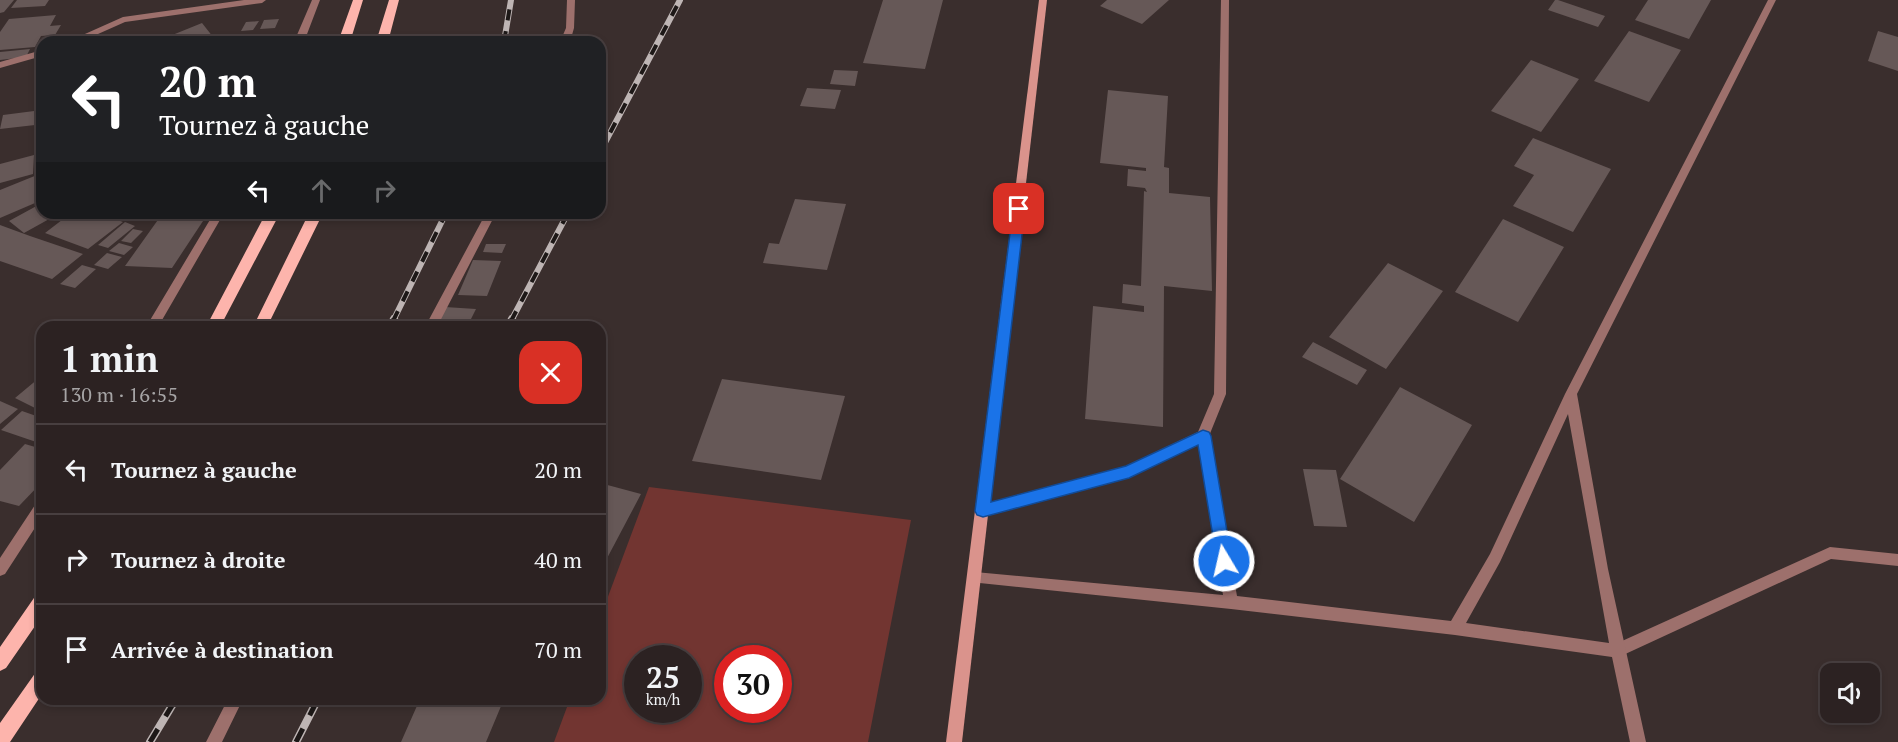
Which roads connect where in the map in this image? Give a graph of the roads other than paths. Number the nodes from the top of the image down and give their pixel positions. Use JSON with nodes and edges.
{"nodes":[{"id":1,"x":262,"y":0,"type":"edge"},
{"id":2,"x":316,"y":0,"type":"edge"},
{"id":3,"x":358,"y":0,"type":"edge"},
{"id":4,"x":394,"y":0,"type":"edge"},
{"id":5,"x":571,"y":0,"type":"edge"},
{"id":6,"x":1044,"y":0,"type":"edge"},
{"id":7,"x":1225,"y":0,"type":"edge"},
{"id":8,"x":1772,"y":0,"type":"edge"},
{"id":9,"x":86,"y":36,"type":"edge"},
{"id":10,"x":301,"y":36,"type":"edge"},
{"id":11,"x":346,"y":36,"type":"edge"},
{"id":12,"x":384,"y":36,"type":"edge"},
{"id":13,"x":567,"y":36,"type":"edge"},
{"id":14,"x":36,"y":55,"type":"edge"},
{"id":15,"x":0,"y":65,"type":"edge"},
{"id":16,"x":215,"y":219,"type":"edge"},
{"id":17,"x":270,"y":219,"type":"edge"},
{"id":18,"x":313,"y":219,"type":"edge"},
{"id":19,"x":488,"y":219,"type":"edge"},
{"id":20,"x":156,"y":321,"type":"edge"},
{"id":21,"x":216,"y":321,"type":"edge"},
{"id":22,"x":263,"y":321,"type":"edge"},
{"id":23,"x":434,"y":321,"type":"edge"},
{"id":24,"x":1571,"y":394,"type":"junction"},
{"id":25,"x":1203,"y":436,"type":"junction"},
{"id":26,"x":983,"y":511,"type":"junction"},
{"id":27,"x":36,"y":515,"type":"edge"},
{"id":28,"x":1898,"y":560,"type":"edge"},
{"id":29,"x":0,"y":570,"type":"edge"},
{"id":30,"x":975,"y":578,"type":"junction"},
{"id":31,"x":1231,"y":602,"type":"junction"},
{"id":32,"x":36,"y":610,"type":"edge"},
{"id":33,"x":1455,"y":628,"type":"junction"},
{"id":34,"x":1616,"y":651,"type":"junction"},
{"id":35,"x":0,"y":662,"type":"edge"},
{"id":36,"x":36,"y":687,"type":"edge"},
{"id":37,"x":233,"y":705,"type":"edge"},
{"id":38,"x":0,"y":740,"type":"edge"},
{"id":39,"x":214,"y":742,"type":"edge"},
{"id":40,"x":954,"y":742,"type":"edge"},
{"id":41,"x":1638,"y":742,"type":"edge"}],
"edges":[{"from":1,"to":9,"type":"street"},
{"from":2,"to":10,"type":"street"},
{"from":3,"to":11,"type":"main road"},
{"from":4,"to":12,"type":"main road"},
{"from":5,"to":13,"type":"street"},
{"from":6,"to":26,"type":"street"},
{"from":7,"to":25,"type":"street"},
{"from":8,"to":24,"type":"street"},
{"from":14,"to":15,"type":"street"},
{"from":16,"to":20,"type":"street"},
{"from":17,"to":21,"type":"main road"},
{"from":18,"to":22,"type":"main road"},
{"from":19,"to":23,"type":"street"},
{"from":24,"to":33,"type":"street"},
{"from":24,"to":34,"type":"street"},
{"from":25,"to":26,"type":"street"},
{"from":25,"to":31,"type":"street"},
{"from":26,"to":30,"type":"street"},
{"from":27,"to":29,"type":"street"},
{"from":28,"to":34,"type":"street"},
{"from":30,"to":31,"type":"street"},
{"from":30,"to":40,"type":"street"},
{"from":31,"to":33,"type":"street"},
{"from":32,"to":35,"type":"main road"},
{"from":33,"to":34,"type":"street"},
{"from":34,"to":41,"type":"street"},
{"from":36,"to":38,"type":"main road"},
{"from":37,"to":39,"type":"street"}]}
